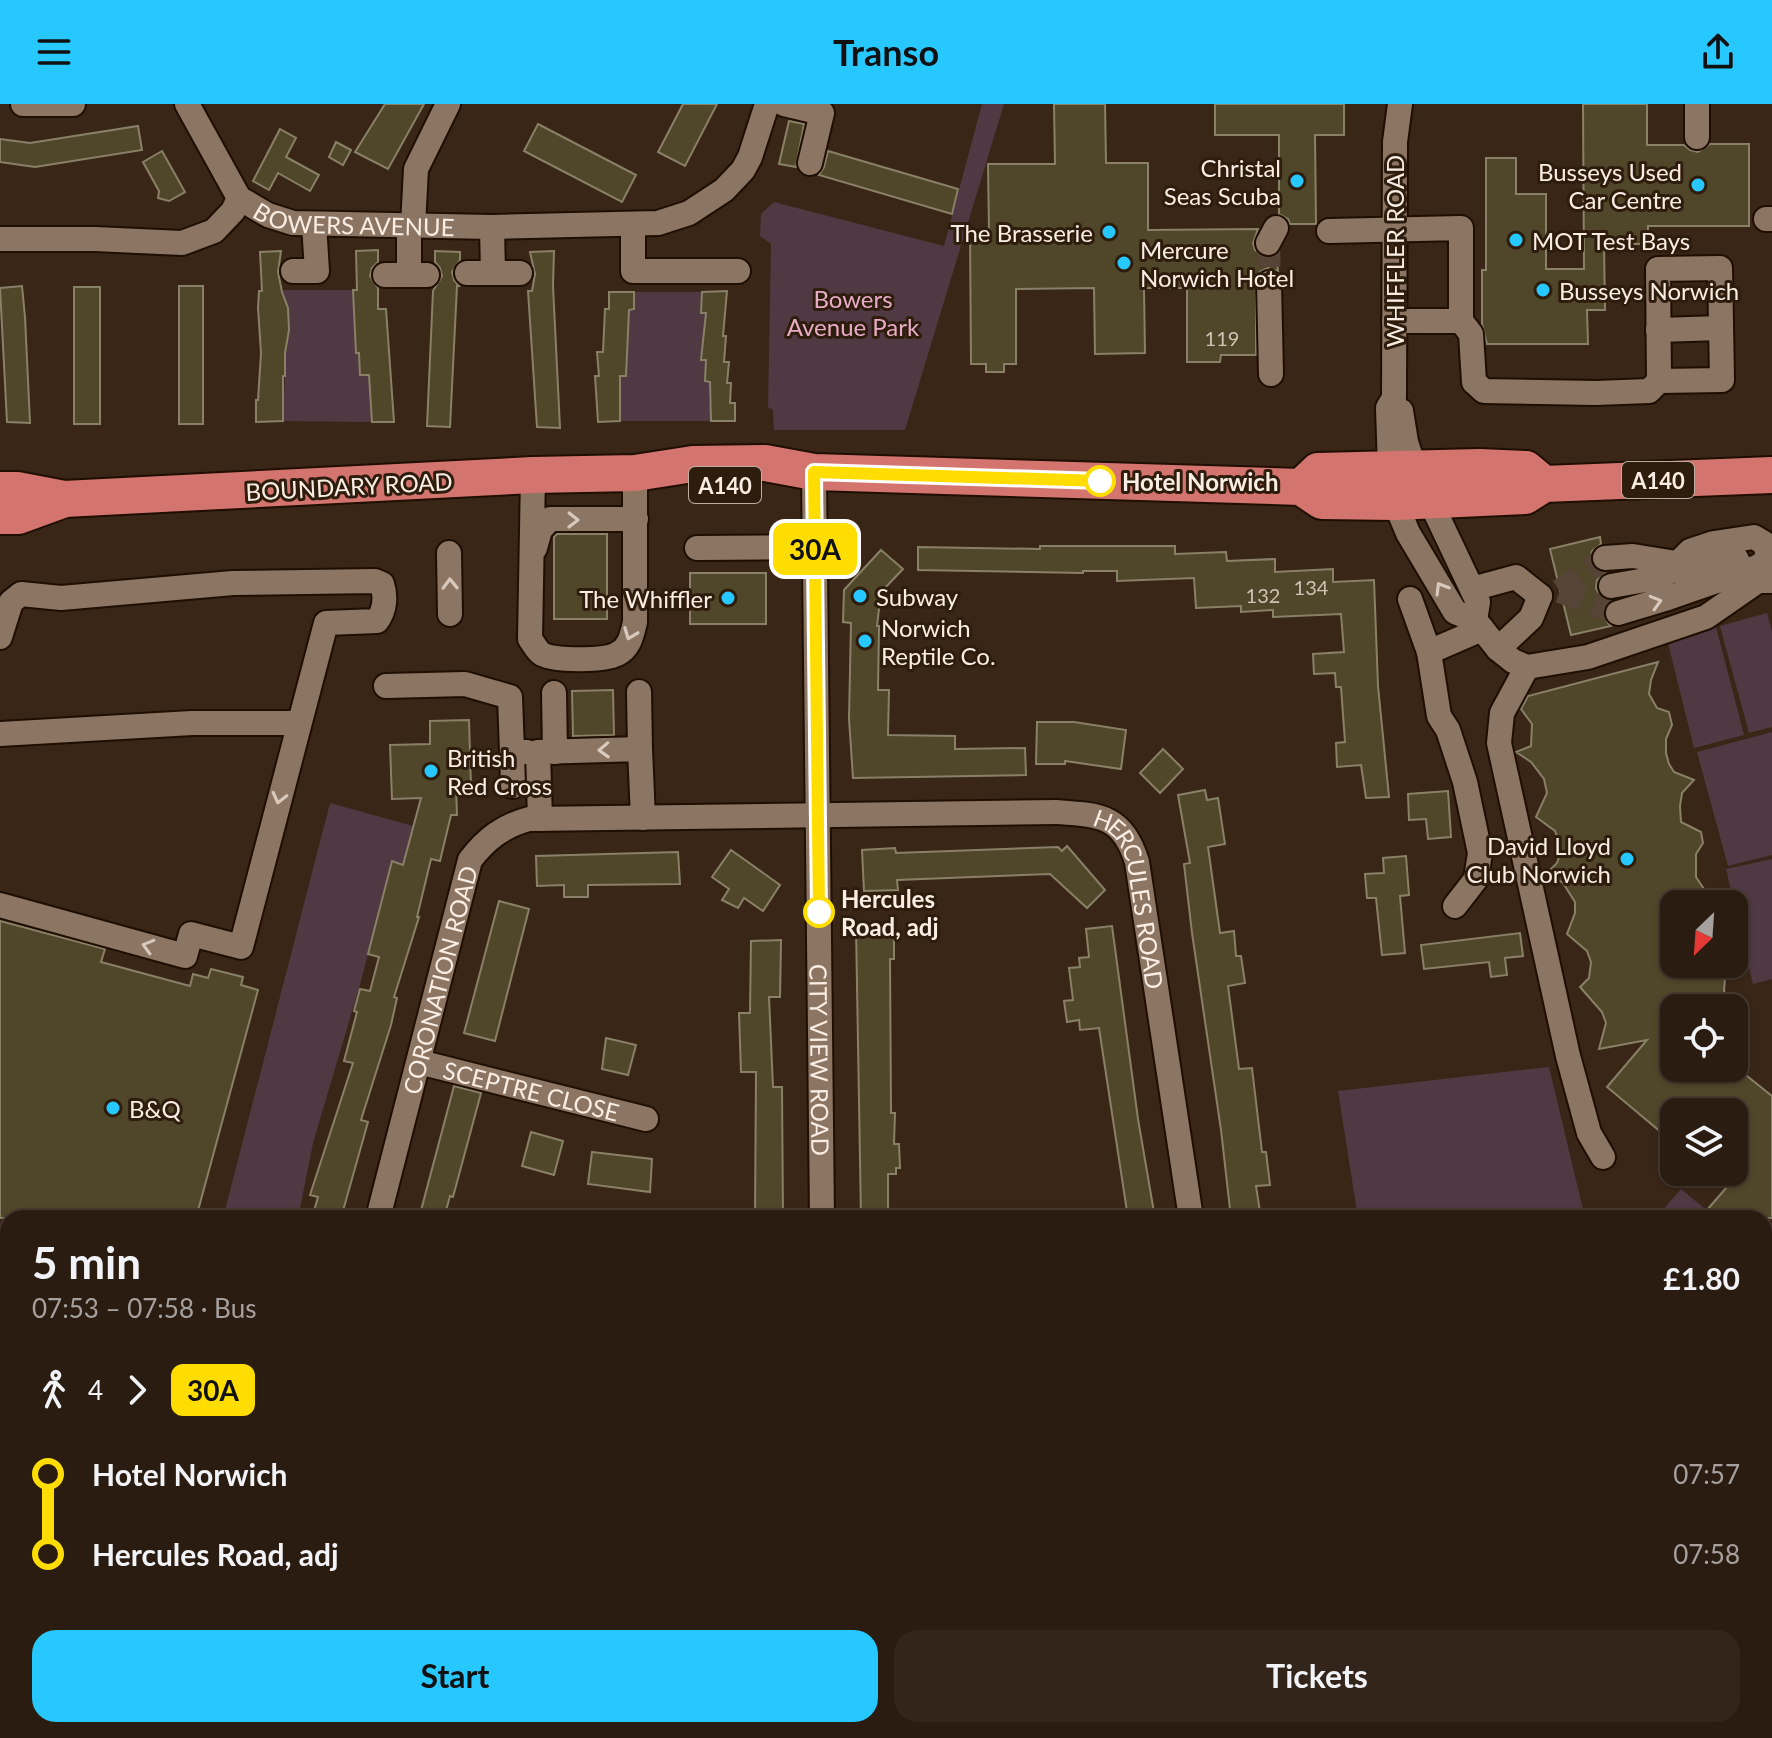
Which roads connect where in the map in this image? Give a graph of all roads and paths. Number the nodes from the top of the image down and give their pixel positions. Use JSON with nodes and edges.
{"nodes":[{"id":1,"x":23,"y":104,"type":"edge"},
{"id":2,"x":73,"y":104,"type":"edge"},
{"id":3,"x":187,"y":104,"type":"edge"},
{"id":4,"x":448,"y":104,"type":"edge"},
{"id":5,"x":767,"y":104,"type":"edge"},
{"id":6,"x":784,"y":104,"type":"edge"},
{"id":7,"x":1400,"y":104,"type":"edge"},
{"id":8,"x":1697,"y":104,"type":"edge"},
{"id":9,"x":823,"y":108,"type":"edge"},
{"id":10,"x":1697,"y":137,"type":"dead end"},
{"id":11,"x":810,"y":163,"type":"dead end"},
{"id":12,"x":239,"y":198,"type":"junction"},
{"id":13,"x":314,"y":224,"type":"junction"},
{"id":14,"x":633,"y":224,"type":"junction"},
{"id":15,"x":411,"y":225,"type":"junction"},
{"id":16,"x":492,"y":227,"type":"junction"},
{"id":17,"x":1396,"y":229,"type":"junction"},
{"id":18,"x":1329,"y":231,"type":"dead end"},
{"id":19,"x":0,"y":239,"type":"edge"},
{"id":20,"x":293,"y":271,"type":"dead end"},
{"id":21,"x":738,"y":271,"type":"dead end"},
{"id":22,"x":467,"y":273,"type":"dead end"},
{"id":23,"x":493,"y":273,"type":"junction"},
{"id":24,"x":520,"y":273,"type":"dead end"},
{"id":25,"x":407,"y":275,"type":"dead end"},
{"id":26,"x":1269,"y":283,"type":"tunnel mouth"},
{"id":27,"x":1394,"y":321,"type":"junction"},
{"id":28,"x":1461,"y":321,"type":"junction"},
{"id":29,"x":1721,"y":328,"type":"junction"},
{"id":30,"x":1658,"y":330,"type":"junction"},
{"id":31,"x":1271,"y":374,"type":"dead end"},
{"id":32,"x":1659,"y":381,"type":"junction"},
{"id":33,"x":814,"y":472,"type":"junction"},
{"id":34,"x":635,"y":473,"type":"junction"},
{"id":35,"x":533,"y":475,"type":"junction"},
{"id":36,"x":1772,"y":475,"type":"edge"},
{"id":37,"x":1400,"y":479,"type":"junction"},
{"id":38,"x":1544,"y":484,"type":"junction"},
{"id":39,"x":0,"y":490,"type":"edge"},
{"id":40,"x":64,"y":499,"type":"junction"},
{"id":41,"x":1431,"y":499,"type":"junction"},
{"id":42,"x":0,"y":516,"type":"edge"},
{"id":43,"x":636,"y":519,"type":"junction"},
{"id":44,"x":815,"y":547,"type":"junction"},
{"id":45,"x":697,"y":548,"type":"dead end"},
{"id":46,"x":449,"y":553,"type":"dead end"},
{"id":47,"x":533,"y":554,"type":"junction"},
{"id":48,"x":1605,"y":558,"type":"tunnel mouth"},
{"id":49,"x":1685,"y":576,"type":"junction"},
{"id":50,"x":1772,"y":581,"type":"edge"},
{"id":51,"x":1611,"y":586,"type":"tunnel mouth"},
{"id":52,"x":1472,"y":589,"type":"junction"},
{"id":53,"x":1410,"y":599,"type":"dead end"},
{"id":54,"x":1618,"y":613,"type":"dead end"},
{"id":55,"x":450,"y":614,"type":"dead end"},
{"id":56,"x":1706,"y":617,"type":"junction"},
{"id":57,"x":1479,"y":624,"type":"junction"},
{"id":58,"x":0,"y":637,"type":"edge"},
{"id":59,"x":1498,"y":649,"type":"junction"},
{"id":60,"x":1429,"y":652,"type":"junction"},
{"id":61,"x":1527,"y":667,"type":"junction"},
{"id":62,"x":386,"y":686,"type":"dead end"},
{"id":63,"x":639,"y":692,"type":"dead end"},
{"id":64,"x":554,"y":693,"type":"dead end"},
{"id":65,"x":299,"y":723,"type":"junction"},
{"id":66,"x":0,"y":734,"type":"edge"},
{"id":67,"x":640,"y":749,"type":"junction"},
{"id":68,"x":512,"y":752,"type":"junction"},
{"id":69,"x":546,"y":752,"type":"junction"},
{"id":70,"x":513,"y":786,"type":"dead end"},
{"id":71,"x":818,"y":817,"type":"junction"},
{"id":72,"x":643,"y":818,"type":"junction"},
{"id":73,"x":540,"y":819,"type":"junction"},
{"id":74,"x":0,"y":905,"type":"edge"},
{"id":75,"x":1455,"y":906,"type":"dead end"},
{"id":76,"x":419,"y":1062,"type":"junction"},
{"id":77,"x":646,"y":1119,"type":"dead end"},
{"id":78,"x":1603,"y":1157,"type":"dead end"},
{"id":79,"x":380,"y":1210,"type":"edge"},
{"id":80,"x":822,"y":1210,"type":"edge"},
{"id":81,"x":1190,"y":1210,"type":"edge"}],
"edges":[{"from":1,"to":2,"type":"street"},
{"from":3,"to":12,"type":"street"},
{"from":4,"to":15,"type":"street"},
{"from":5,"to":14,"type":"street","name":"BOWERS AVENUE"},
{"from":6,"to":9,"type":"street"},
{"from":7,"to":17,"type":"street","name":"WHIFFLER ROAD"},
{"from":8,"to":10,"type":"street"},
{"from":9,"to":11,"type":"street"},
{"from":12,"to":13,"type":"street","name":"BOWERS AVENUE"},
{"from":12,"to":19,"type":"street","name":"BOWERS AVENUE"},
{"from":13,"to":15,"type":"street","name":"BOWERS AVENUE"},
{"from":13,"to":20,"type":"street"},
{"from":14,"to":16,"type":"street","name":"BOWERS AVENUE"},
{"from":14,"to":21,"type":"street"},
{"from":15,"to":16,"type":"street","name":"BOWERS AVENUE"},
{"from":15,"to":25,"type":"street"},
{"from":16,"to":23,"type":"street","name":"BOWERS AVENUE"},
{"from":17,"to":18,"type":"street"},
{"from":17,"to":27,"type":"street","name":"WHIFFLER ROAD"},
{"from":17,"to":28,"type":"street"},
{"from":22,"to":23,"type":"street"},
{"from":23,"to":24,"type":"street"},
{"from":26,"to":31,"type":"street"},
{"from":27,"to":28,"type":"street"},
{"from":27,"to":37,"type":"street","name":"WHIFFLER ROAD"},
{"from":28,"to":32,"type":"street"},
{"from":29,"to":30,"type":"street"},
{"from":29,"to":30,"type":"street"},
{"from":29,"to":32,"type":"street"},
{"from":30,"to":32,"type":"street"},
{"from":33,"to":34,"type":"highway","name":"BOUNDARY ROAD","number":"A140"},
{"from":33,"to":37,"type":"highway","name":"BOUNDARY ROAD","number":"A140"},
{"from":33,"to":44,"type":"street","name":"CITY VIEW ROAD"},
{"from":34,"to":35,"type":"highway","name":"BOUNDARY ROAD","number":"A140"},
{"from":34,"to":43,"type":"street"},
{"from":35,"to":40,"type":"highway","name":"BOUNDARY ROAD","number":"A140"},
{"from":35,"to":47,"type":"street"},
{"from":36,"to":38,"type":"highway","name":"BOUNDARY ROAD","number":"A140"},
{"from":37,"to":38,"type":"highway","name":"BOUNDARY ROAD","number":"A140"},
{"from":37,"to":41,"type":"highway","name":"BOUNDARY ROAD","number":"A140"},
{"from":57,"to":37,"type":"street","one_way":true},
{"from":38,"to":41,"type":"highway","name":"BOUNDARY ROAD","number":"A140"},
{"from":39,"to":40,"type":"highway","name":"BOUNDARY ROAD","number":"A140"},
{"from":40,"to":42,"type":"highway","name":"BOUNDARY ROAD","number":"A140"},
{"from":41,"to":52,"type":"street"},
{"from":47,"to":43,"type":"street","one_way":true},
{"from":43,"to":47,"type":"street","one_way":true},
{"from":44,"to":45,"type":"street"},
{"from":44,"to":71,"type":"street","name":"CITY VIEW ROAD"},
{"from":55,"to":46,"type":"street","one_way":true},
{"from":48,"to":49,"type":"street"},
{"from":49,"to":49,"type":"street"},
{"from":49,"to":51,"type":"street"},
{"from":54,"to":49,"type":"street","one_way":true},
{"from":49,"to":56,"type":"street"},
{"from":50,"to":56,"type":"street"},
{"from":52,"to":57,"type":"street"},
{"from":52,"to":59,"type":"street"},
{"from":53,"to":60,"type":"street"},
{"from":56,"to":61,"type":"street"},
{"from":57,"to":59,"type":"street"},
{"from":57,"to":60,"type":"street"},
{"from":58,"to":65,"type":"street"},
{"from":59,"to":61,"type":"street"},
{"from":60,"to":75,"type":"street"},
{"from":61,"to":78,"type":"street"},
{"from":62,"to":68,"type":"street"},
{"from":63,"to":67,"type":"street"},
{"from":64,"to":69,"type":"street"},
{"from":65,"to":66,"type":"street"},
{"from":65,"to":74,"type":"street","one_way":true},
{"from":67,"to":69,"type":"street","one_way":true},
{"from":67,"to":72,"type":"street"},
{"from":68,"to":69,"type":"street"},
{"from":68,"to":70,"type":"street"},
{"from":69,"to":73,"type":"street"},
{"from":71,"to":72,"type":"street","name":"CORONATION ROAD"},
{"from":71,"to":80,"type":"street","name":"CITY VIEW ROAD"},
{"from":71,"to":81,"type":"street","name":"HERCULES ROAD"},
{"from":72,"to":73,"type":"street","name":"CORONATION ROAD"},
{"from":73,"to":76,"type":"street","name":"CORONATION ROAD"},
{"from":76,"to":77,"type":"street","name":"SCEPTRE CLOSE"},
{"from":76,"to":79,"type":"street","name":"CORONATION ROAD"}]}
